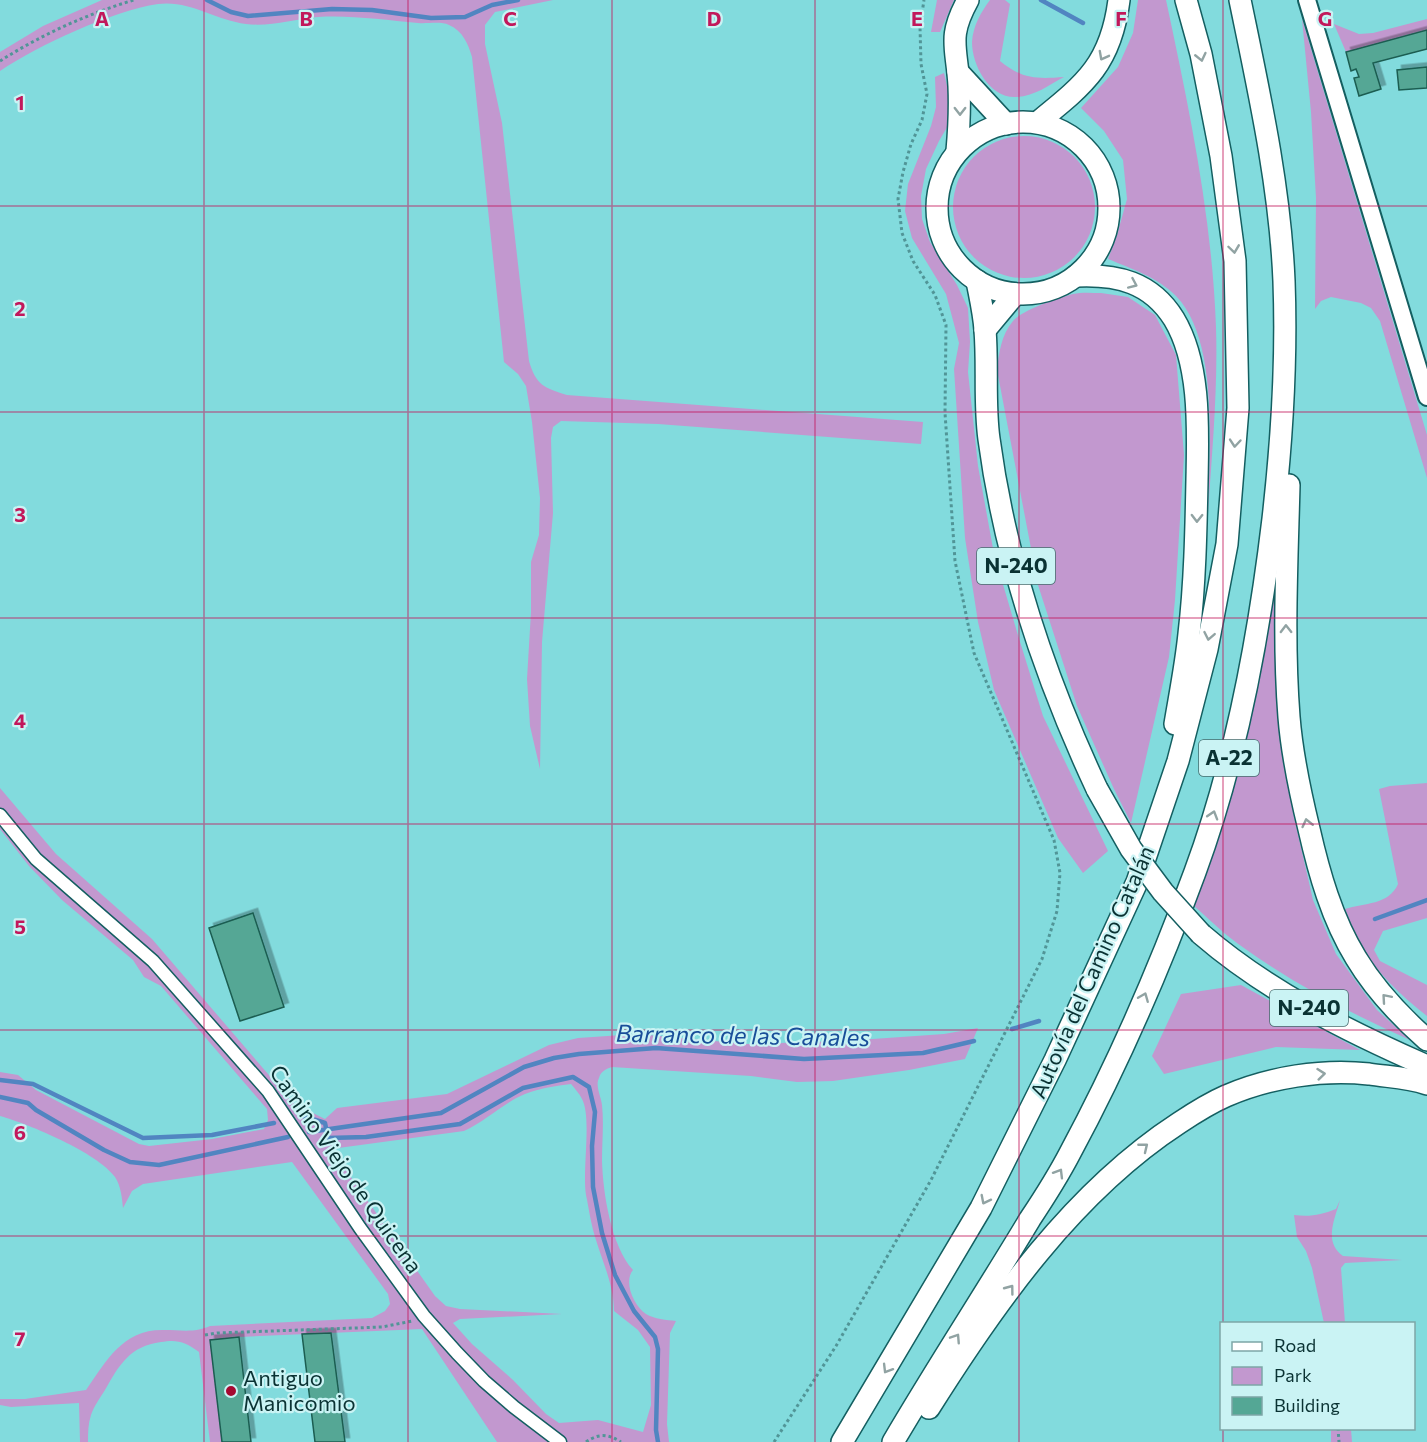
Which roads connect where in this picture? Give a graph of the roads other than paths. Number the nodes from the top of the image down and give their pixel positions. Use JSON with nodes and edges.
{"nodes":[{"id":1,"x":968,"y":0,"type":"edge"},
{"id":2,"x":1119,"y":0,"type":"edge"},
{"id":3,"x":1186,"y":0,"type":"edge"},
{"id":4,"x":1240,"y":0,"type":"edge"},
{"id":5,"x":1307,"y":0,"type":"edge"},
{"id":6,"x":958,"y":72,"type":"junction"},
{"id":7,"x":1038,"y":122,"type":"junction"},
{"id":8,"x":1005,"y":123,"type":"junction"},
{"id":9,"x":957,"y":151,"type":"junction"},
{"id":10,"x":1076,"y":276,"type":"junction"},
{"id":11,"x":1284,"y":279,"type":"junction"},
{"id":12,"x":977,"y":281,"type":"junction"},
{"id":13,"x":1015,"y":294,"type":"junction"},
{"id":14,"x":985,"y":330,"type":"junction"},
{"id":15,"x":1427,"y":397,"type":"edge"},
{"id":16,"x":0,"y":815,"type":"edge"},
{"id":17,"x":1137,"y":882,"type":"junction"},
{"id":18,"x":1427,"y":1040,"type":"edge"},
{"id":19,"x":1427,"y":1066,"type":"edge"},
{"id":20,"x":1427,"y":1084,"type":"edge"},
{"id":21,"x":560,"y":1442,"type":"edge"},
{"id":22,"x":842,"y":1442,"type":"edge"},
{"id":23,"x":893,"y":1442,"type":"edge"},
{"id":24,"x":907,"y":1442,"type":"edge"}],
"edges":[{"from":1,"to":6,"type":"highway"},
{"from":2,"to":7,"type":"highway","one_way":true},
{"from":3,"to":17,"type":"highway","name":"Autovía del Camino Catalán","number":"A-22","one_way":true},
{"from":4,"to":11,"type":"highway","number":"A-22"},
{"from":5,"to":15,"type":"street"},
{"from":6,"to":8,"type":"highway"},
{"from":6,"to":9,"type":"highway","one_way":true},
{"from":7,"to":8,"type":"highway"},
{"from":7,"to":10,"type":"highway"},
{"from":8,"to":9,"type":"highway"},
{"from":9,"to":12,"type":"highway"},
{"from":10,"to":13,"type":"highway"},
{"from":10,"to":17,"type":"highway","one_way":true},
{"from":18,"to":11,"type":"highway","one_way":true},
{"from":23,"to":11,"type":"highway","number":"A-22","one_way":true},
{"from":12,"to":13,"type":"highway"},
{"from":12,"to":14,"type":"highway","number":"N-240"},
{"from":13,"to":14,"type":"highway"},
{"from":14,"to":19,"type":"highway","number":"N-240","bridge":true},
{"from":16,"to":21,"type":"street","name":"Camino Viejo de Quicena"},
{"from":17,"to":22,"type":"highway","name":"Autovía del Camino Catalán","number":"A-22","one_way":true},
{"from":24,"to":20,"type":"highway","one_way":true}]}
